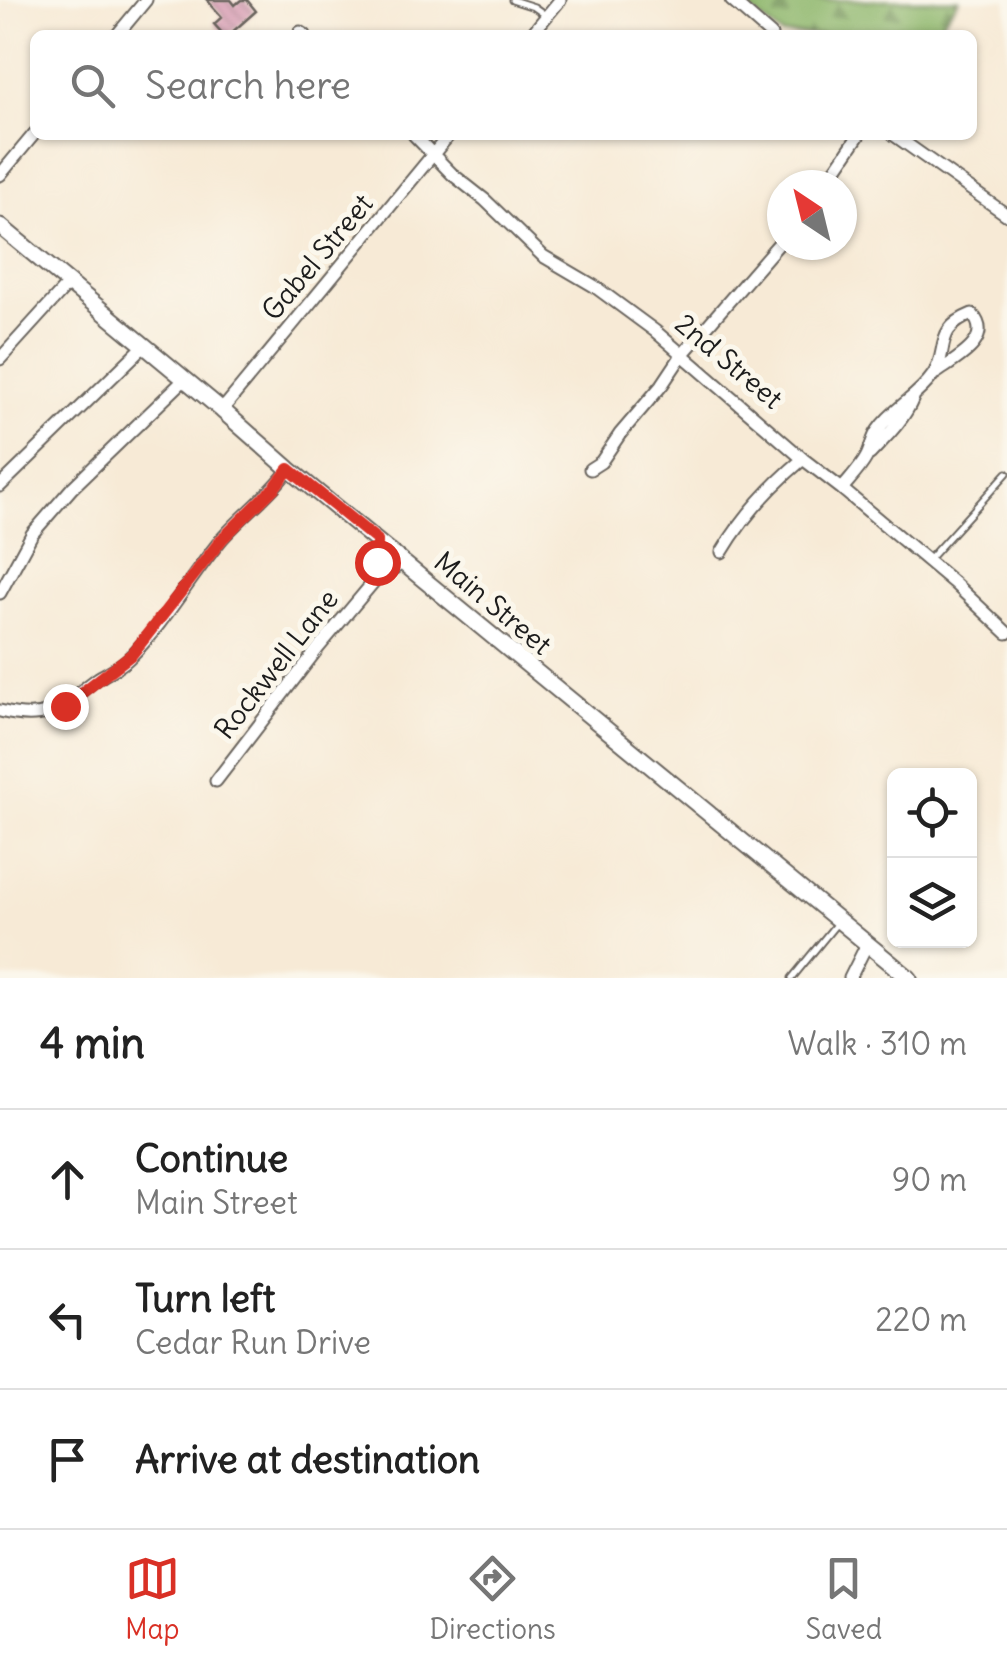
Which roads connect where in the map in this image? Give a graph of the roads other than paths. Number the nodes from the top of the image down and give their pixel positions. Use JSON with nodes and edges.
{"nodes":[{"id":1,"x":146,"y":0,"type":"edge"},
{"id":2,"x":512,"y":0,"type":"edge"},
{"id":3,"x":560,"y":0,"type":"edge"},
{"id":4,"x":730,"y":0,"type":"edge"},
{"id":5,"x":547,"y":16,"type":"junction"},
{"id":6,"x":121,"y":30,"type":"edge"},
{"id":7,"x":535,"y":30,"type":"edge"},
{"id":8,"x":765,"y":30,"type":"edge"},
{"id":9,"x":30,"y":139,"type":"edge"},
{"id":10,"x":419,"y":140,"type":"edge"},
{"id":11,"x":445,"y":140,"type":"edge"},
{"id":12,"x":855,"y":140,"type":"edge"},
{"id":13,"x":901,"y":140,"type":"edge"},
{"id":14,"x":432,"y":154,"type":"junction"},
{"id":15,"x":835,"y":170,"type":"edge"},
{"id":16,"x":0,"y":175,"type":"edge"},
{"id":17,"x":1007,"y":215,"type":"edge"},
{"id":18,"x":0,"y":226,"type":"edge"},
{"id":19,"x":767,"y":257,"type":"edge"},
{"id":20,"x":69,"y":284,"type":"junction"},
{"id":21,"x":144,"y":346,"type":"junction"},
{"id":22,"x":682,"y":356,"type":"junction"},
{"id":23,"x":0,"y":358,"type":"edge"},
{"id":24,"x":936,"y":372,"type":"junction"},
{"id":25,"x":184,"y":380,"type":"junction"},
{"id":26,"x":222,"y":410,"type":"junction"},
{"id":27,"x":804,"y":460,"type":"junction"},
{"id":28,"x":289,"y":469,"type":"junction"},
{"id":29,"x":590,"y":469,"type":"dead end"},
{"id":30,"x":1007,"y":473,"type":"edge"},
{"id":31,"x":0,"y":486,"type":"edge"},
{"id":32,"x":842,"y":489,"type":"junction"},
{"id":33,"x":377,"y":540,"type":"junction"},
{"id":34,"x":722,"y":552,"type":"dead end"},
{"id":35,"x":928,"y":561,"type":"junction"},
{"id":36,"x":404,"y":562,"type":"junction"},
{"id":37,"x":376,"y":579,"type":"junction"},
{"id":38,"x":0,"y":593,"type":"edge"},
{"id":39,"x":1007,"y":634,"type":"edge"},
{"id":40,"x":0,"y":711,"type":"edge"},
{"id":41,"x":216,"y":781,"type":"dead end"},
{"id":42,"x":839,"y":921,"type":"junction"},
{"id":43,"x":867,"y":944,"type":"junction"},
{"id":44,"x":792,"y":978,"type":"edge"},
{"id":45,"x":850,"y":978,"type":"edge"},
{"id":46,"x":909,"y":978,"type":"edge"}],
"edges":[{"from":1,"to":6,"type":"street"},
{"from":2,"to":5,"type":"lane"},
{"from":3,"to":5,"type":"street"},
{"from":4,"to":8,"type":"street"},
{"from":5,"to":7,"type":"street"},
{"from":9,"to":16,"type":"street"},
{"from":10,"to":14,"type":"street","name":"2nd Street"},
{"from":11,"to":14,"type":"street","name":"Gabel Street"},
{"from":12,"to":15,"type":"street"},
{"from":13,"to":17,"type":"street"},
{"from":14,"to":22,"type":"street","name":"2nd Street"},
{"from":14,"to":26,"type":"street","name":"Gabel Street"},
{"from":18,"to":20,"type":"main road","name":"Main Street"},
{"from":19,"to":22,"type":"street"},
{"from":20,"to":21,"type":"main road","name":"Main Street"},
{"from":20,"to":23,"type":"street"},
{"from":21,"to":25,"type":"main road","name":"Main Street"},
{"from":21,"to":31,"type":"street"},
{"from":22,"to":27,"type":"street","name":"2nd Street"},
{"from":22,"to":29,"type":"street"},
{"from":24,"to":24,"type":"street"},
{"from":24,"to":32,"type":"street"},
{"from":25,"to":26,"type":"main road","name":"Main Street"},
{"from":25,"to":38,"type":"street"},
{"from":26,"to":28,"type":"main road","name":"Main Street"},
{"from":27,"to":32,"type":"street","name":"2nd Street"},
{"from":27,"to":34,"type":"street"},
{"from":28,"to":33,"type":"main road","name":"Main Street"},
{"from":28,"to":40,"type":"street"},
{"from":30,"to":35,"type":"lane"},
{"from":32,"to":35,"type":"street","name":"2nd Street"},
{"from":33,"to":36,"type":"main road","name":"Main Street"},
{"from":33,"to":37,"type":"street","name":"Rockwell Lane"},
{"from":35,"to":39,"type":"street","name":"2nd Street"},
{"from":36,"to":37,"type":"street","name":"Rockwell Lane"},
{"from":36,"to":42,"type":"main road","name":"Main Street"},
{"from":37,"to":41,"type":"street","name":"Rockwell Lane"},
{"from":42,"to":43,"type":"main road","name":"Main Street"},
{"from":42,"to":44,"type":"lane"},
{"from":43,"to":45,"type":"street"},
{"from":43,"to":46,"type":"main road","name":"Main Street"}]}
